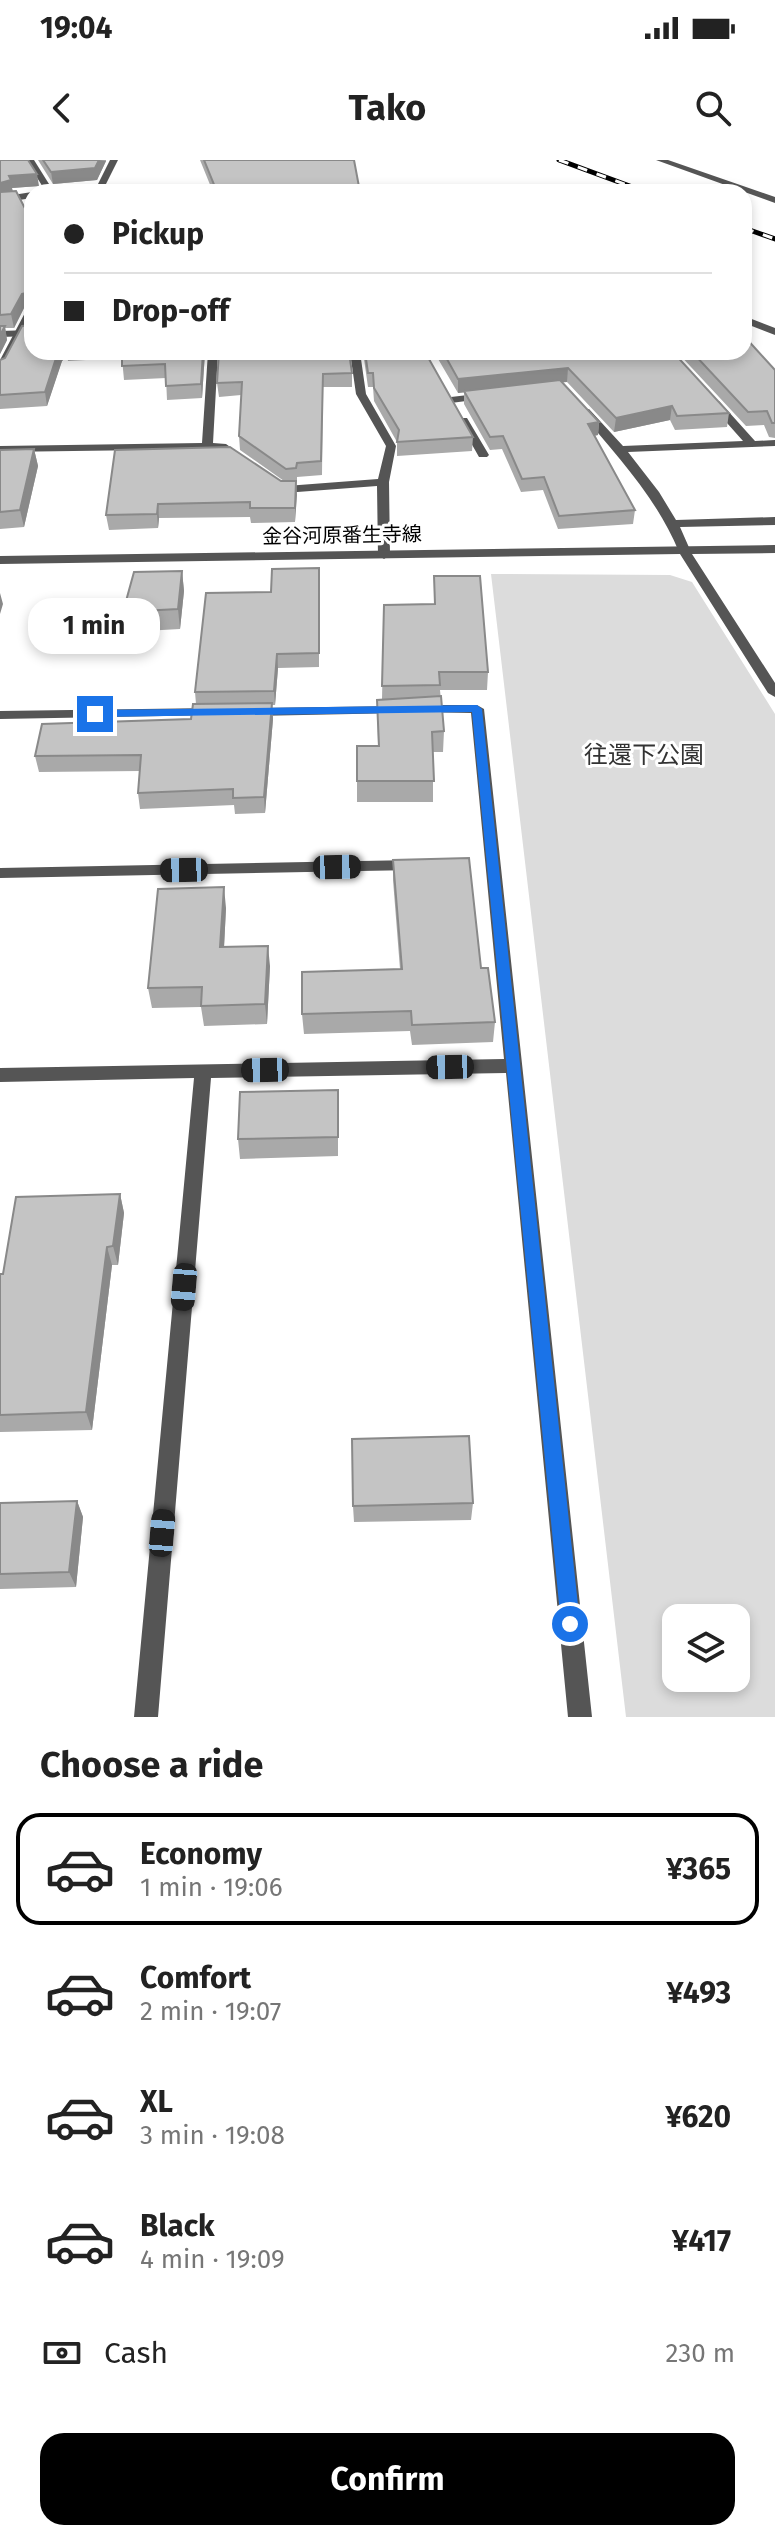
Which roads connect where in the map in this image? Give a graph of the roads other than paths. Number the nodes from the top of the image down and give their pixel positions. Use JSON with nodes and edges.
{"nodes":[{"id":1,"x":30,"y":160,"type":"edge"},
{"id":2,"x":114,"y":160,"type":"edge"},
{"id":3,"x":660,"y":160,"type":"edge"},
{"id":4,"x":45,"y":184,"type":"edge"},
{"id":5,"x":103,"y":184,"type":"edge"},
{"id":6,"x":729,"y":184,"type":"edge"},
{"id":7,"x":752,"y":192,"type":"edge"},
{"id":8,"x":24,"y":196,"type":"edge"},
{"id":9,"x":0,"y":200,"type":"edge"},
{"id":10,"x":775,"y":200,"type":"edge"},
{"id":11,"x":752,"y":322,"type":"edge"},
{"id":12,"x":24,"y":326,"type":"edge"},
{"id":13,"x":775,"y":332,"type":"edge"},
{"id":14,"x":0,"y":334,"type":"edge"},
{"id":15,"x":20,"y":334,"type":"junction"},
{"id":16,"x":24,"y":334,"type":"edge"},
{"id":17,"x":212,"y":360,"type":"edge"},
{"id":18,"x":356,"y":360,"type":"edge"},
{"id":19,"x":0,"y":370,"type":"edge"},
{"id":20,"x":703,"y":390,"type":"edge"},
{"id":21,"x":493,"y":395,"type":"edge"},
{"id":22,"x":573,"y":397,"type":"edge"},
{"id":23,"x":775,"y":443,"type":"edge"},
{"id":24,"x":752,"y":444,"type":"junction"},
{"id":25,"x":207,"y":446,"type":"junction"},
{"id":26,"x":0,"y":449,"type":"edge"},
{"id":27,"x":621,"y":449,"type":"junction"},
{"id":28,"x":483,"y":455,"type":"dead end"},
{"id":29,"x":247,"y":464,"type":"edge"},
{"id":30,"x":272,"y":481,"type":"edge"},
{"id":31,"x":383,"y":482,"type":"junction"},
{"id":32,"x":775,"y":521,"type":"edge"},
{"id":33,"x":674,"y":524,"type":"junction"},
{"id":34,"x":775,"y":549,"type":"edge"},
{"id":35,"x":685,"y":552,"type":"junction"},
{"id":36,"x":384,"y":555,"type":"junction"},
{"id":37,"x":0,"y":560,"type":"edge"},
{"id":38,"x":775,"y":693,"type":"edge"},
{"id":39,"x":0,"y":715,"type":"edge"},
{"id":40,"x":428,"y":865,"type":"edge"},
{"id":41,"x":0,"y":873,"type":"edge"},
{"id":42,"x":512,"y":1066,"type":"junction"},
{"id":43,"x":203,"y":1072,"type":"junction"},
{"id":44,"x":0,"y":1075,"type":"edge"},
{"id":45,"x":146,"y":1717,"type":"edge"},
{"id":46,"x":580,"y":1717,"type":"edge"}],
"edges":[{"from":1,"to":4,"type":"street"},
{"from":2,"to":5,"type":"street"},
{"from":3,"to":6,"type":"street"},
{"from":7,"to":10,"type":"street"},
{"from":8,"to":9,"type":"street"},
{"from":11,"to":13,"type":"street"},
{"from":12,"to":15,"type":"street"},
{"from":14,"to":15,"type":"street"},
{"from":15,"to":16,"type":"street"},
{"from":15,"to":19,"type":"street"},
{"from":17,"to":25,"type":"street"},
{"from":18,"to":31,"type":"street"},
{"from":20,"to":24,"type":"street"},
{"from":21,"to":28,"type":"street"},
{"from":22,"to":27,"type":"street"},
{"from":23,"to":24,"type":"street"},
{"from":24,"to":27,"type":"street"},
{"from":25,"to":26,"type":"street"},
{"from":25,"to":29,"type":"street"},
{"from":27,"to":33,"type":"street"},
{"from":30,"to":31,"type":"street"},
{"from":31,"to":36,"type":"street"},
{"from":32,"to":33,"type":"street"},
{"from":33,"to":35,"type":"street"},
{"from":34,"to":35,"type":"street","name":"金谷河原番生寺線"},
{"from":35,"to":36,"type":"street","name":"金谷河原番生寺線"},
{"from":35,"to":38,"type":"street"},
{"from":36,"to":37,"type":"street","name":"金谷河原番生寺線"},
{"from":39,"to":42,"type":"street"},
{"from":40,"to":41,"type":"street"},
{"from":42,"to":43,"type":"street"},
{"from":42,"to":46,"type":"street"},
{"from":43,"to":44,"type":"street"},
{"from":43,"to":45,"type":"street"}]}
